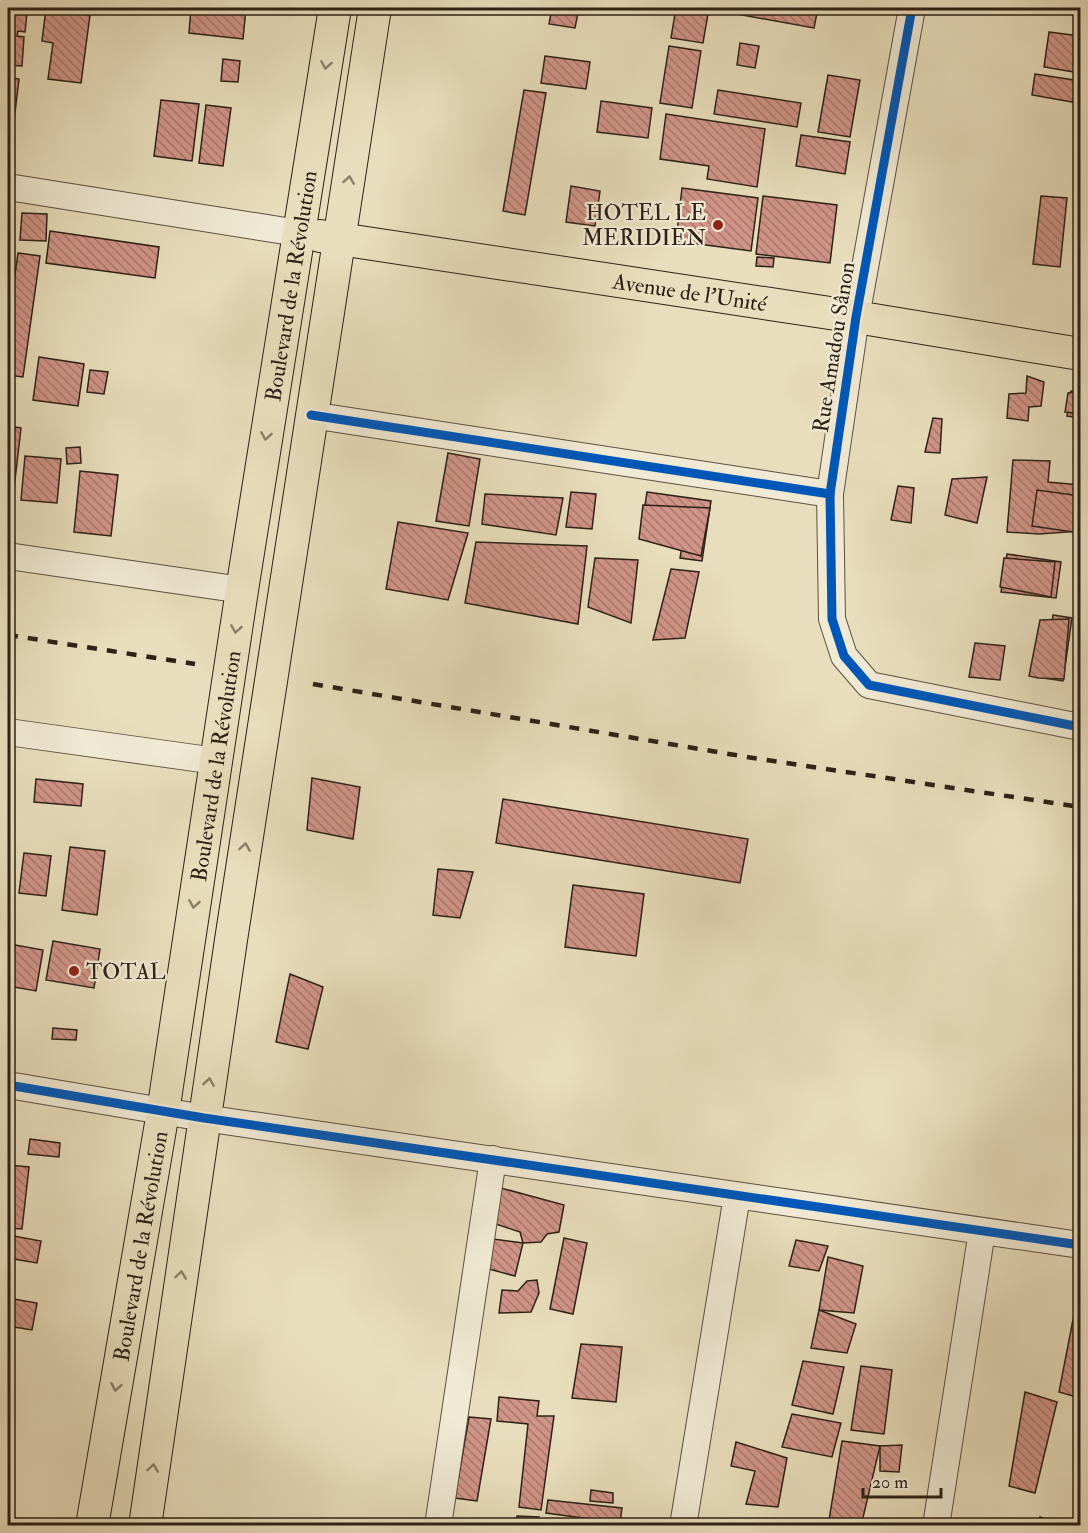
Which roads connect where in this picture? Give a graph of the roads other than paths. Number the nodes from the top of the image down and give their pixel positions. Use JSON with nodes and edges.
{"nodes":[{"id":1,"x":335,"y":8,"type":"edge"},
{"id":2,"x":375,"y":8,"type":"edge"},
{"id":3,"x":912,"y":8,"type":"edge"},
{"id":4,"x":8,"y":187,"type":"edge"},
{"id":5,"x":298,"y":233,"type":"junction"},
{"id":6,"x":340,"y":238,"type":"junction"},
{"id":7,"x":856,"y":317,"type":"junction"},
{"id":8,"x":1080,"y":354,"type":"edge"},
{"id":9,"x":311,"y":415,"type":"junction"},
{"id":10,"x":830,"y":494,"type":"junction"},
{"id":11,"x":8,"y":556,"type":"edge"},
{"id":12,"x":242,"y":590,"type":"junction"},
{"id":13,"x":1080,"y":727,"type":"edge"},
{"id":14,"x":8,"y":732,"type":"edge"},
{"id":15,"x":216,"y":762,"type":"junction"},
{"id":16,"x":8,"y":1085,"type":"edge"},
{"id":17,"x":163,"y":1112,"type":"junction"},
{"id":18,"x":204,"y":1118,"type":"junction"},
{"id":19,"x":494,"y":1159,"type":"junction"},
{"id":20,"x":737,"y":1196,"type":"junction"},
{"id":21,"x":982,"y":1231,"type":"junction"},
{"id":22,"x":1080,"y":1245,"type":"edge"},
{"id":23,"x":92,"y":1526,"type":"edge"},
{"id":24,"x":145,"y":1526,"type":"edge"},
{"id":25,"x":438,"y":1526,"type":"edge"},
{"id":26,"x":683,"y":1526,"type":"edge"},
{"id":27,"x":936,"y":1526,"type":"edge"}],
"edges":[{"from":1,"to":5,"type":"main road","name":"Boulevard de la Révolution","one_way":true},
{"from":6,"to":2,"type":"main road","name":"Boulevard de la Révolution","one_way":true},
{"from":3,"to":7,"type":"street","name":"Rue Amadou Sânon"},
{"from":4,"to":5,"type":"street"},
{"from":5,"to":6,"type":"main road","name":"Avenue de l'Unité"},
{"from":5,"to":12,"type":"main road","name":"Boulevard de la Révolution","one_way":true},
{"from":6,"to":7,"type":"main road","name":"Avenue de l'Unité"},
{"from":6,"to":9,"type":"main road","name":"Boulevard de la Révolution"},
{"from":7,"to":8,"type":"main road","name":"Avenue de l'Unité"},
{"from":7,"to":10,"type":"street","name":"Rue Amadou Sânon"},
{"from":9,"to":10,"type":"street"},
{"from":18,"to":9,"type":"main road","name":"Boulevard de la Révolution","one_way":true},
{"from":10,"to":13,"type":"street","name":"Rue Amadou Sânon"},
{"from":11,"to":12,"type":"street"},
{"from":12,"to":15,"type":"main road","name":"Boulevard de la Révolution","one_way":true},
{"from":14,"to":15,"type":"street"},
{"from":15,"to":17,"type":"main road","name":"Boulevard de la Révolution","one_way":true},
{"from":16,"to":17,"type":"street"},
{"from":17,"to":18,"type":"street"},
{"from":17,"to":23,"type":"main road","name":"Boulevard de la Révolution","one_way":true},
{"from":18,"to":19,"type":"street"},
{"from":24,"to":18,"type":"main road","name":"Boulevard de la Révolution","one_way":true},
{"from":19,"to":20,"type":"street"},
{"from":19,"to":25,"type":"street"},
{"from":20,"to":21,"type":"street"},
{"from":20,"to":26,"type":"street"},
{"from":21,"to":22,"type":"street"},
{"from":21,"to":27,"type":"street"}]}
